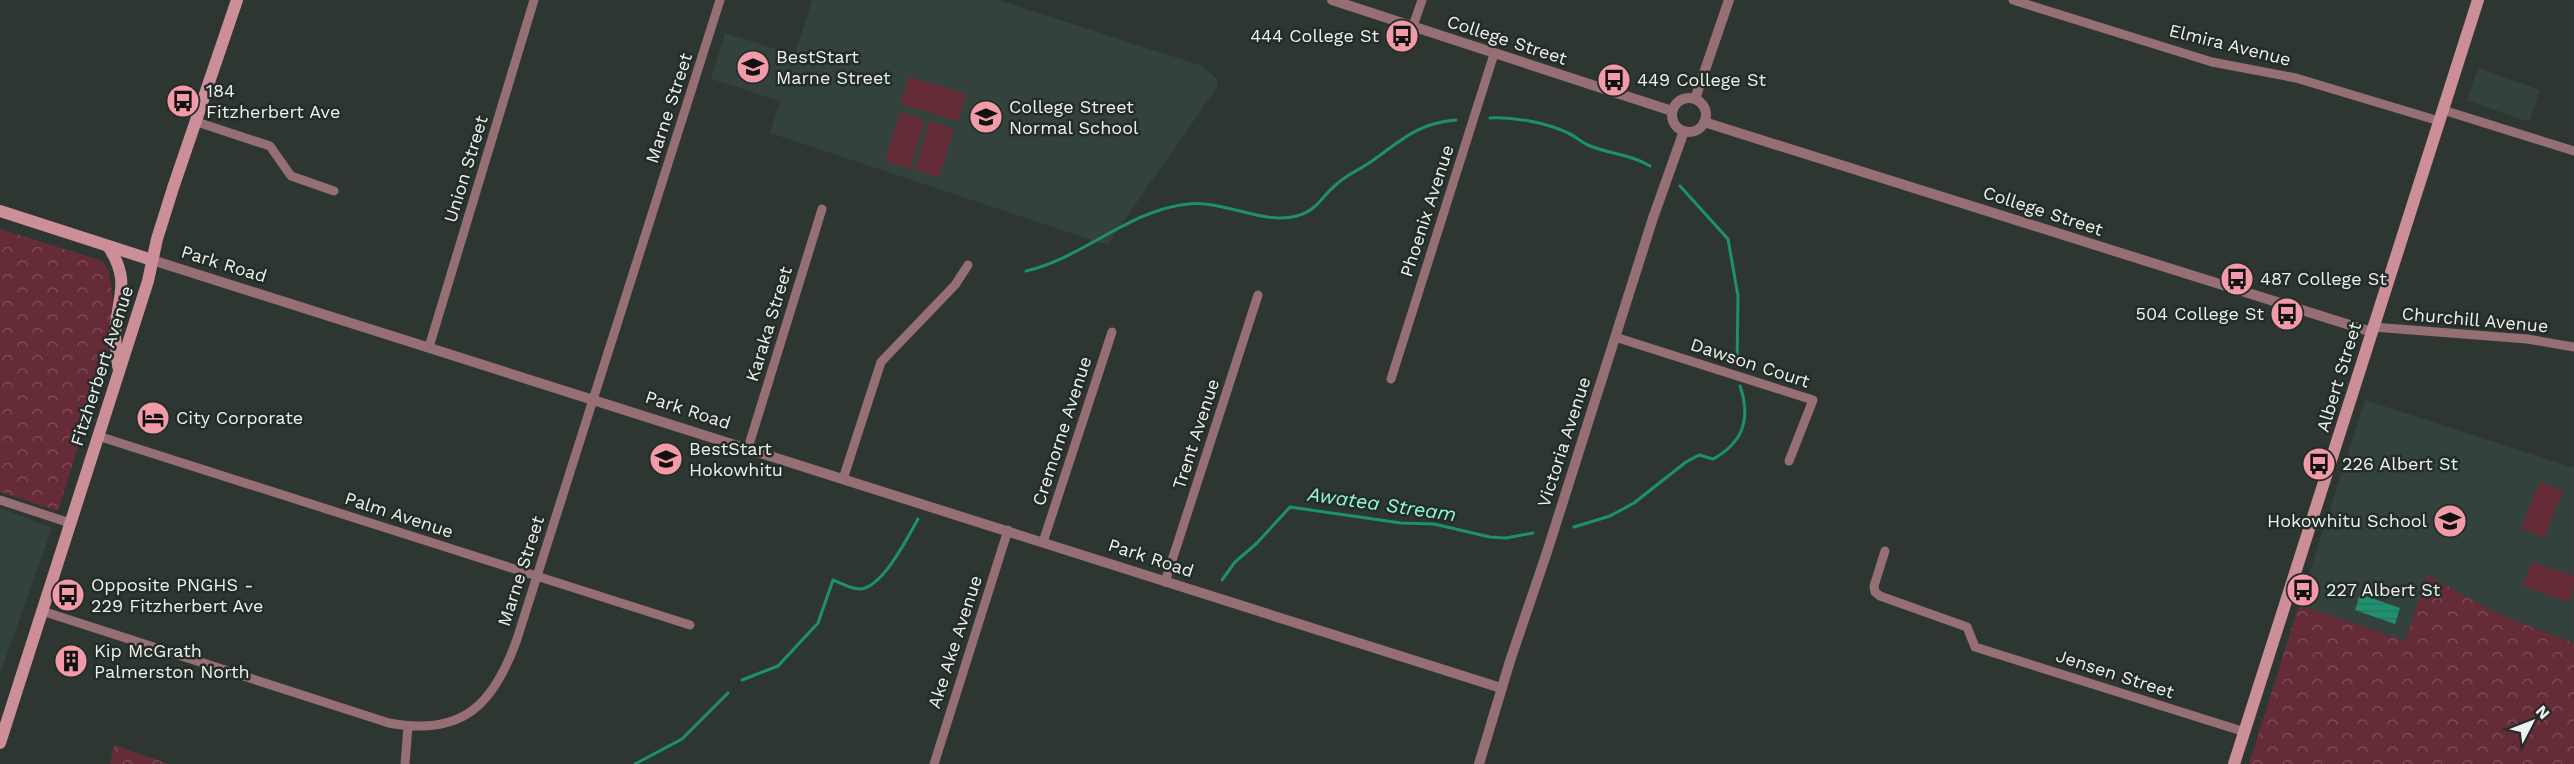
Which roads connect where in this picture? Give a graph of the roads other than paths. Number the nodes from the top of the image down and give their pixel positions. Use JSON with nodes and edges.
{"nodes":[{"id":1,"x":237,"y":0,"type":"edge"},
{"id":2,"x":534,"y":0,"type":"edge"},
{"id":3,"x":720,"y":0,"type":"edge"},
{"id":4,"x":1332,"y":0,"type":"edge"},
{"id":5,"x":1422,"y":0,"type":"edge"},
{"id":6,"x":1729,"y":0,"type":"edge"},
{"id":7,"x":2013,"y":0,"type":"edge"},
{"id":8,"x":2478,"y":0,"type":"edge"},
{"id":9,"x":1413,"y":26,"type":"junction"},
{"id":10,"x":1494,"y":54,"type":"junction"},
{"id":11,"x":1695,"y":99,"type":"junction"},
{"id":12,"x":1672,"y":111,"type":"junction"},
{"id":13,"x":2441,"y":116,"type":"junction"},
{"id":14,"x":197,"y":122,"type":"junction"},
{"id":15,"x":1704,"y":122,"type":"junction"},
{"id":16,"x":1684,"y":131,"type":"junction"},
{"id":17,"x":2574,"y":151,"type":"edge"},
{"id":18,"x":334,"y":191,"type":"dead end"},
{"id":19,"x":822,"y":209,"type":"dead end"},
{"id":20,"x":0,"y":211,"type":"edge"},
{"id":21,"x":108,"y":246,"type":"junction"},
{"id":22,"x":152,"y":260,"type":"junction"},
{"id":23,"x":968,"y":265,"type":"dead end"},
{"id":24,"x":1258,"y":295,"type":"dead end"},
{"id":25,"x":2373,"y":329,"type":"junction"},
{"id":26,"x":1112,"y":332,"type":"dead end"},
{"id":27,"x":1615,"y":337,"type":"junction"},
{"id":28,"x":429,"y":347,"type":"junction"},
{"id":29,"x":2574,"y":347,"type":"edge"},
{"id":30,"x":118,"y":373,"type":"junction"},
{"id":31,"x":1391,"y":379,"type":"dead end"},
{"id":32,"x":593,"y":399,"type":"junction"},
{"id":33,"x":98,"y":436,"type":"junction"},
{"id":34,"x":747,"y":448,"type":"junction"},
{"id":35,"x":1789,"y":461,"type":"dead end"},
{"id":36,"x":843,"y":479,"type":"junction"},
{"id":37,"x":0,"y":500,"type":"edge"},
{"id":38,"x":70,"y":523,"type":"junction"},
{"id":39,"x":1008,"y":531,"type":"junction"},
{"id":40,"x":1043,"y":542,"type":"junction"},
{"id":41,"x":1885,"y":550,"type":"dead end"},
{"id":42,"x":537,"y":576,"type":"junction"},
{"id":43,"x":1165,"y":582,"type":"junction"},
{"id":44,"x":42,"y":611,"type":"junction"},
{"id":45,"x":690,"y":625,"type":"dead end"},
{"id":46,"x":1502,"y":688,"type":"junction"},
{"id":47,"x":408,"y":726,"type":"junction"},
{"id":48,"x":2245,"y":732,"type":"junction"},
{"id":49,"x":0,"y":743,"type":"edge"},
{"id":50,"x":405,"y":764,"type":"edge"},
{"id":51,"x":934,"y":764,"type":"edge"},
{"id":52,"x":1479,"y":764,"type":"edge"},
{"id":53,"x":2235,"y":764,"type":"edge"}],
"edges":[{"from":1,"to":14,"type":"main road","name":"Fitzherbert Avenue"},
{"from":2,"to":28,"type":"street","name":"Union Street"},
{"from":3,"to":32,"type":"street","name":"Marne Street"},
{"from":4,"to":9,"type":"street","name":"College Street"},
{"from":5,"to":9,"type":"street"},
{"from":6,"to":11,"type":"street"},
{"from":7,"to":13,"type":"street","name":"Elmira Avenue"},
{"from":8,"to":13,"type":"main road","name":"Albert Street"},
{"from":9,"to":10,"type":"street","name":"College Street"},
{"from":10,"to":12,"type":"street","name":"College Street"},
{"from":10,"to":31,"type":"street","name":"Phoenix Avenue"},
{"from":11,"to":12,"type":"street"},
{"from":11,"to":15,"type":"street"},
{"from":12,"to":16,"type":"street"},
{"from":13,"to":17,"type":"street","name":"Elmira Avenue"},
{"from":13,"to":25,"type":"main road","name":"Albert Street"},
{"from":14,"to":18,"type":"street"},
{"from":14,"to":22,"type":"main road","name":"Fitzherbert Avenue"},
{"from":15,"to":16,"type":"street"},
{"from":15,"to":25,"type":"street","name":"College Street"},
{"from":16,"to":27,"type":"street","name":"Victoria Avenue"},
{"from":19,"to":34,"type":"street","name":"Karaka Street"},
{"from":20,"to":21,"type":"main road","name":"Park Road"},
{"from":21,"to":22,"type":"main road","name":"Park Road"},
{"from":21,"to":30,"type":"main road"},
{"from":22,"to":28,"type":"street","name":"Park Road"},
{"from":22,"to":30,"type":"main road","name":"Fitzherbert Avenue"},
{"from":23,"to":36,"type":"street"},
{"from":24,"to":43,"type":"street","name":"Trent Avenue"},
{"from":25,"to":29,"type":"street","name":"Churchill Avenue"},
{"from":25,"to":48,"type":"main road","name":"Albert Street"},
{"from":26,"to":40,"type":"street","name":"Cremorne Avenue"},
{"from":27,"to":35,"type":"street","name":"Dawson Court"},
{"from":27,"to":46,"type":"street","name":"Victoria Avenue"},
{"from":28,"to":32,"type":"street","name":"Park Road"},
{"from":30,"to":33,"type":"main road","name":"Fitzherbert Avenue"},
{"from":32,"to":34,"type":"street","name":"Park Road"},
{"from":32,"to":42,"type":"street","name":"Marne Street"},
{"from":33,"to":38,"type":"main road","name":"Fitzherbert Avenue"},
{"from":33,"to":42,"type":"street","name":"Palm Avenue"},
{"from":34,"to":36,"type":"street","name":"Park Road"},
{"from":36,"to":39,"type":"street","name":"Park Road"},
{"from":37,"to":38,"type":"street"},
{"from":38,"to":44,"type":"main road","name":"Fitzherbert Avenue"},
{"from":39,"to":40,"type":"street","name":"Park Road"},
{"from":39,"to":51,"type":"street","name":"Ake Ake Avenue"},
{"from":40,"to":43,"type":"street","name":"Park Road"},
{"from":41,"to":48,"type":"street","name":"Jensen Street"},
{"from":42,"to":45,"type":"street","name":"Palm Avenue"},
{"from":42,"to":47,"type":"street","name":"Marne Street"},
{"from":43,"to":46,"type":"street","name":"Park Road"},
{"from":44,"to":47,"type":"street","name":"Marne Street"},
{"from":44,"to":49,"type":"main road","name":"Fitzherbert Avenue"},
{"from":46,"to":52,"type":"street","name":"Victoria Avenue"},
{"from":47,"to":50,"type":"street"},
{"from":48,"to":53,"type":"main road","name":"Albert Street"}]}
